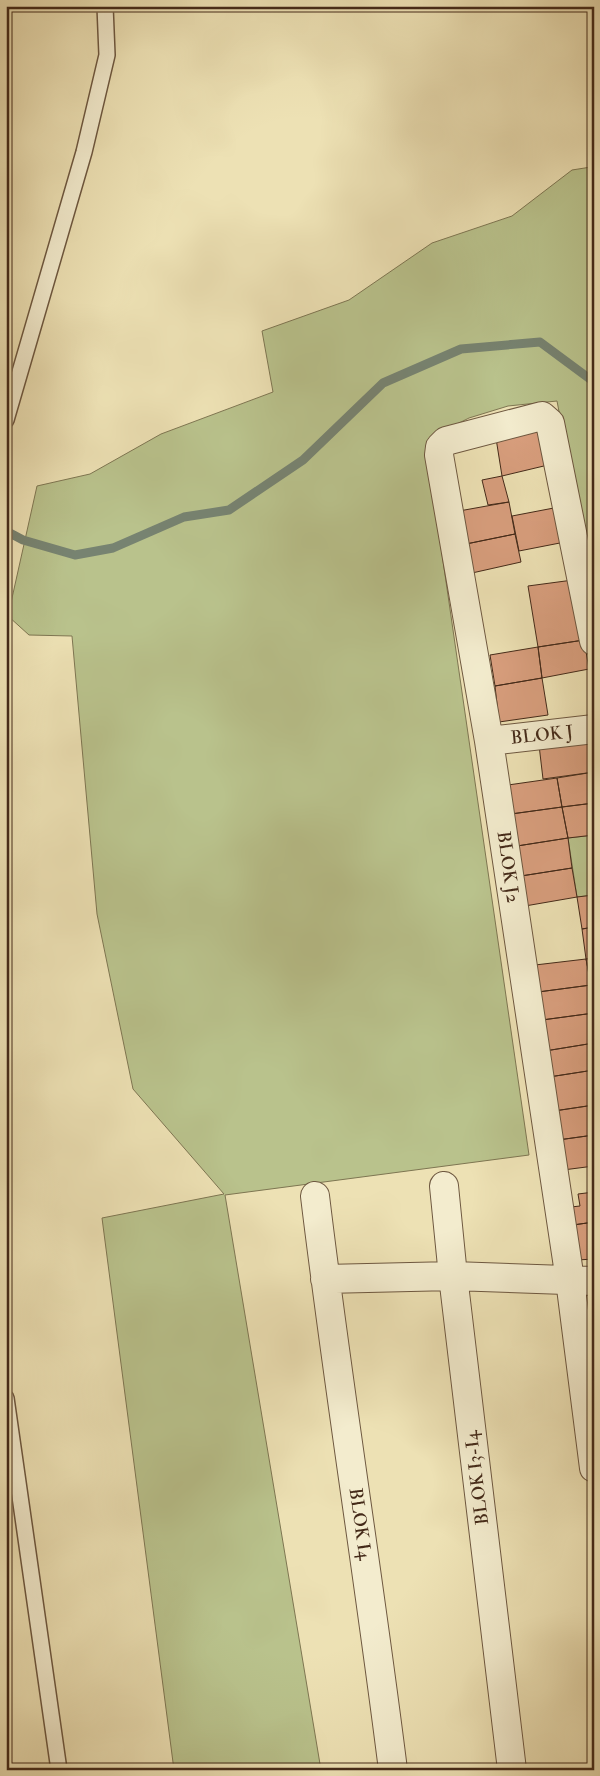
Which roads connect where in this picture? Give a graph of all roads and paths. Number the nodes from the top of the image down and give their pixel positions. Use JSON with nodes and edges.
{"nodes":[{"id":1,"x":105,"y":6,"type":"edge"},
{"id":2,"x":6,"y":420,"type":"edge"},
{"id":3,"x":594,"y":642,"type":"edge"},
{"id":4,"x":594,"y":729,"type":"edge"},
{"id":5,"x":489,"y":741,"type":"junction"},
{"id":6,"x":444,"y":1186,"type":"dead end"},
{"id":7,"x":316,"y":1196,"type":"dead end"},
{"id":8,"x":453,"y":1276,"type":"junction"},
{"id":9,"x":325,"y":1279,"type":"junction"},
{"id":10,"x":582,"y":1280,"type":"edge"},
{"id":11,"x":6,"y":1398,"type":"edge"},
{"id":12,"x":594,"y":1468,"type":"edge"},
{"id":13,"x":59,"y":1770,"type":"edge"},
{"id":14,"x":393,"y":1770,"type":"edge"},
{"id":15,"x":512,"y":1770,"type":"edge"}],
"edges":[{"from":1,"to":2,"type":"lane"},
{"from":3,"to":5,"type":"street","name":"BLOK J2"},
{"from":4,"to":5,"type":"street","name":"BLOK J"},
{"from":5,"to":10,"type":"street","name":"BLOK J2"},
{"from":6,"to":8,"type":"street","name":"BLOK I3-I4"},
{"from":7,"to":9,"type":"street","name":"BLOK I4"},
{"from":8,"to":9,"type":"street"},
{"from":8,"to":10,"type":"street"},
{"from":8,"to":15,"type":"street","name":"BLOK I3-I4"},
{"from":9,"to":14,"type":"street","name":"BLOK I4"},
{"from":10,"to":12,"type":"street","name":"BLOK J2"},
{"from":11,"to":13,"type":"lane"}]}
